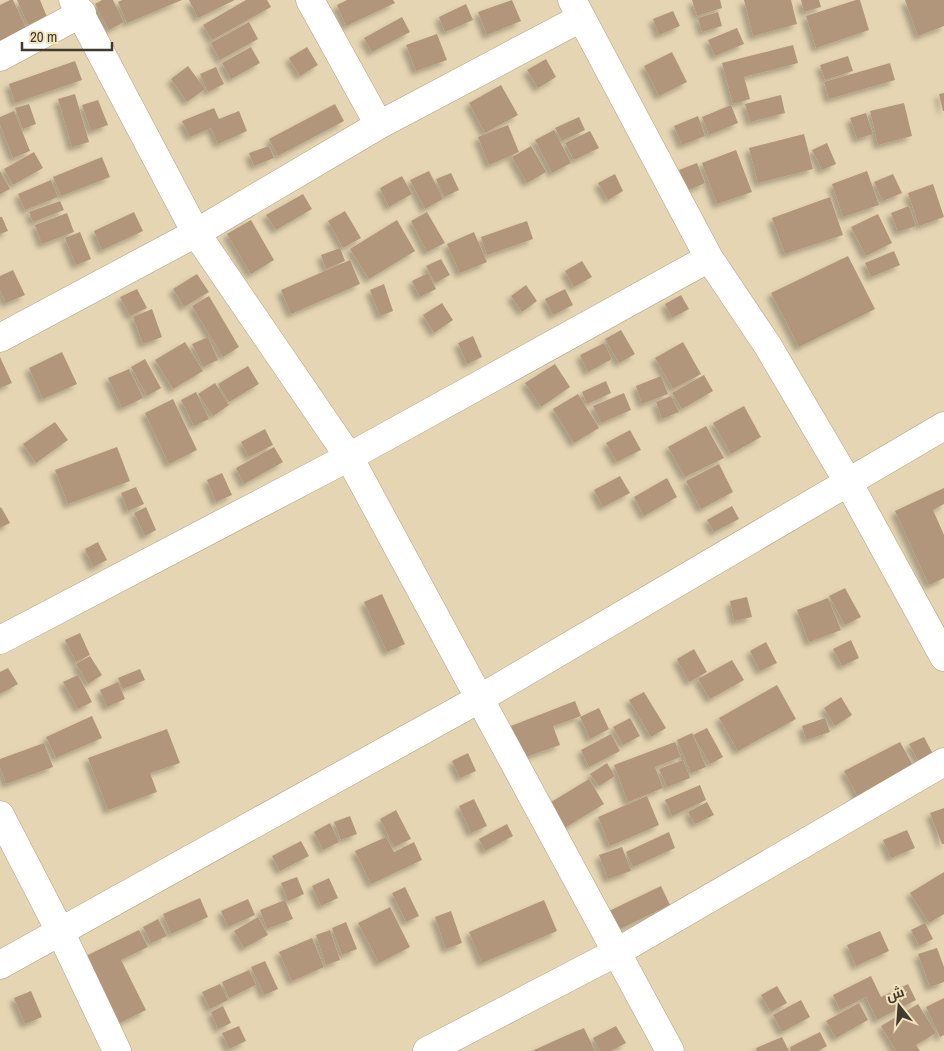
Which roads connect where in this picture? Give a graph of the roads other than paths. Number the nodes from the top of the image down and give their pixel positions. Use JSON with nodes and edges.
{"nodes":[{"id":1,"x":310,"y":0,"type":"edge"},
{"id":2,"x":77,"y":6,"type":"edge"},
{"id":3,"x":577,"y":9,"type":"edge"},
{"id":4,"x":0,"y":57,"type":"edge"},
{"id":5,"x":379,"y":125,"type":"junction"},
{"id":6,"x":196,"y":233,"type":"junction"},
{"id":7,"x":709,"y":258,"type":"junction"},
{"id":8,"x":0,"y":338,"type":"edge"},
{"id":9,"x":944,"y":426,"type":"edge"},
{"id":10,"x":349,"y":457,"type":"junction"},
{"id":11,"x":848,"y":482,"type":"junction"},
{"id":12,"x":0,"y":640,"type":"edge"},
{"id":13,"x":944,"y":657,"type":"edge"},
{"id":14,"x":479,"y":699,"type":"junction"},
{"id":15,"x":944,"y":762,"type":"edge"},
{"id":16,"x":0,"y":815,"type":"edge"},
{"id":17,"x":60,"y":931,"type":"junction"},
{"id":18,"x":617,"y":952,"type":"junction"},
{"id":19,"x":0,"y":966,"type":"edge"},
{"id":20,"x":117,"y":1051,"type":"edge"},
{"id":21,"x":427,"y":1051,"type":"edge"},
{"id":22,"x":670,"y":1051,"type":"edge"}],
"edges":[{"from":1,"to":5,"type":"street"},
{"from":2,"to":4,"type":"street"},
{"from":2,"to":6,"type":"street"},
{"from":3,"to":5,"type":"street"},
{"from":3,"to":7,"type":"street"},
{"from":5,"to":6,"type":"street"},
{"from":6,"to":8,"type":"street"},
{"from":6,"to":10,"type":"street"},
{"from":7,"to":10,"type":"street"},
{"from":7,"to":11,"type":"street"},
{"from":9,"to":11,"type":"street"},
{"from":10,"to":12,"type":"street"},
{"from":10,"to":14,"type":"street"},
{"from":11,"to":13,"type":"street"},
{"from":11,"to":14,"type":"street"},
{"from":14,"to":17,"type":"street"},
{"from":14,"to":18,"type":"street"},
{"from":15,"to":18,"type":"street"},
{"from":16,"to":17,"type":"street"},
{"from":17,"to":19,"type":"street"},
{"from":17,"to":20,"type":"street"},
{"from":18,"to":21,"type":"street"},
{"from":18,"to":22,"type":"street"}]}
